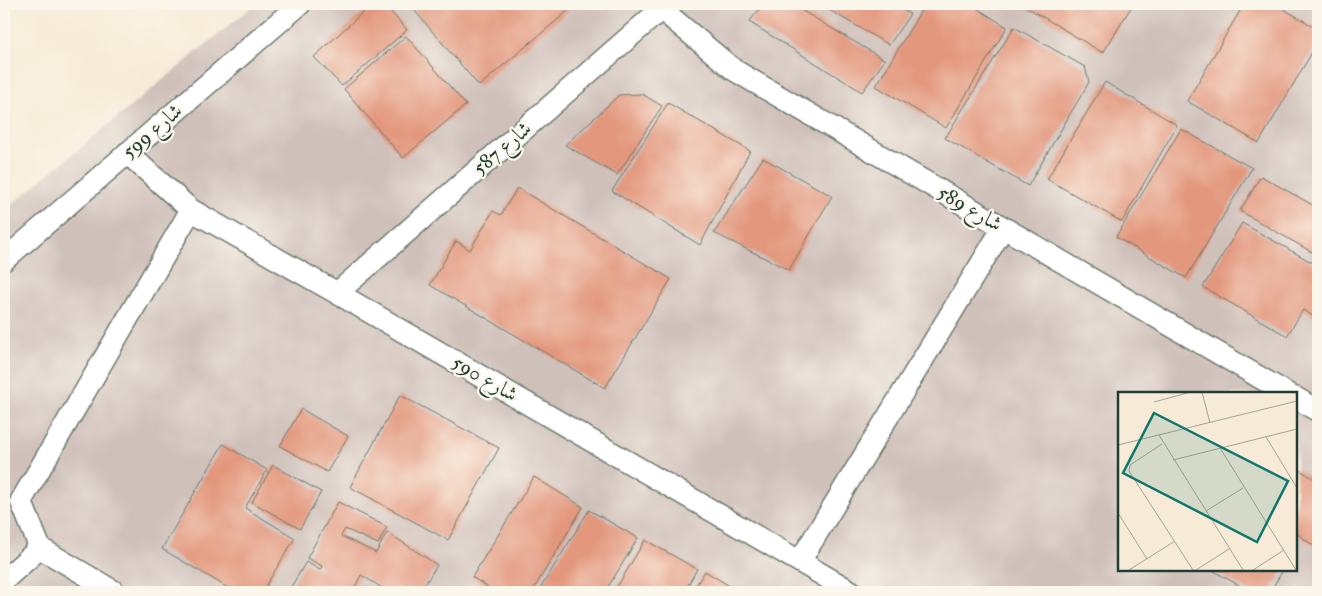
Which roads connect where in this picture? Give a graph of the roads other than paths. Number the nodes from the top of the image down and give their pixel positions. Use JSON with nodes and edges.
{"nodes":[{"id":1,"x":300,"y":4,"type":"edge"},
{"id":2,"x":664,"y":6,"type":"edge"},
{"id":3,"x":127,"y":153,"type":"junction"},
{"id":4,"x":191,"y":210,"type":"junction"},
{"id":5,"x":1003,"y":228,"type":"junction"},
{"id":6,"x":4,"y":260,"type":"edge"},
{"id":7,"x":337,"y":293,"type":"junction"},
{"id":8,"x":1285,"y":392,"type":"edge"},
{"id":9,"x":1297,"y":399,"type":"edge"},
{"id":10,"x":1318,"y":411,"type":"edge"},
{"id":11,"x":40,"y":548,"type":"junction"},
{"id":12,"x":800,"y":561,"type":"junction"},
{"id":13,"x":4,"y":580,"type":"edge"},
{"id":14,"x":115,"y":592,"type":"edge"},
{"id":15,"x":852,"y":592,"type":"edge"}],
"edges":[{"from":1,"to":3,"type":"street","name":"شارع 599"},
{"from":2,"to":5,"type":"street","name":"شارع 589"},
{"from":2,"to":7,"type":"street","name":"شارع 587"},
{"from":3,"to":4,"type":"street","name":"شارع 590"},
{"from":3,"to":6,"type":"street","name":"شارع 599"},
{"from":4,"to":7,"type":"street","name":"شارع 590"},
{"from":4,"to":11,"type":"street"},
{"from":5,"to":8,"type":"street","name":"شارع 589"},
{"from":5,"to":12,"type":"street"},
{"from":7,"to":12,"type":"street","name":"شارع 590"},
{"from":9,"to":10,"type":"street"},
{"from":11,"to":13,"type":"street"},
{"from":11,"to":14,"type":"street"},
{"from":12,"to":15,"type":"street","name":"شارع 590"}]}
